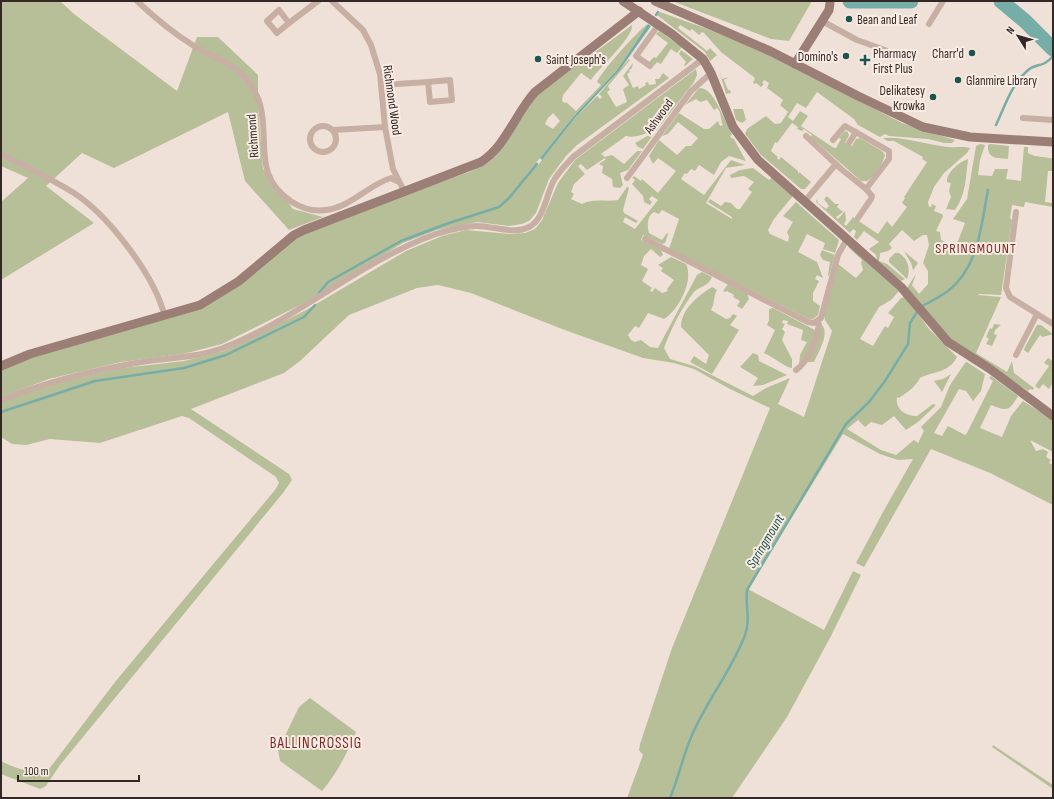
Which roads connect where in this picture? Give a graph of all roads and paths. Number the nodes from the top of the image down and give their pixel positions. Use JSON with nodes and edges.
{"nodes":[{"id":1,"x":137,"y":1,"type":"edge"},
{"id":2,"x":318,"y":1,"type":"edge"},
{"id":3,"x":332,"y":1,"type":"edge"},
{"id":4,"x":623,"y":1,"type":"edge"},
{"id":5,"x":655,"y":1,"type":"edge"},
{"id":6,"x":831,"y":2,"type":"edge"},
{"id":7,"x":942,"y":3,"type":"edge"},
{"id":8,"x":639,"y":11,"type":"junction"},
{"id":9,"x":822,"y":21,"type":"junction"},
{"id":10,"x":289,"y":23,"type":"dead end"},
{"id":11,"x":659,"y":24,"type":"junction"},
{"id":12,"x":929,"y":24,"type":"dead end"},
{"id":13,"x":885,"y":50,"type":"dead end"},
{"id":14,"x":801,"y":53,"type":"junction"},
{"id":15,"x":703,"y":59,"type":"junction"},
{"id":16,"x":795,"y":64,"type":"junction"},
{"id":17,"x":650,"y":66,"type":"dead end"},
{"id":18,"x":711,"y":73,"type":"junction"},
{"id":19,"x":428,"y":82,"type":"junction"},
{"id":20,"x":382,"y":85,"type":"junction"},
{"id":21,"x":1023,"y":118,"type":"dead end"},
{"id":22,"x":1053,"y":120,"type":"edge"},
{"id":23,"x":386,"y":127,"type":"junction"},
{"id":24,"x":333,"y":130,"type":"junction"},
{"id":25,"x":856,"y":132,"type":"junction"},
{"id":26,"x":806,"y":136,"type":"dead end"},
{"id":27,"x":833,"y":140,"type":"dead end"},
{"id":28,"x":1053,"y":142,"type":"edge"},
{"id":29,"x":849,"y":143,"type":"dead end"},
{"id":30,"x":1,"y":154,"type":"edge"},
{"id":31,"x":836,"y":164,"type":"junction"},
{"id":32,"x":627,"y":178,"type":"dead end"},
{"id":33,"x":399,"y":182,"type":"junction"},
{"id":34,"x":866,"y":189,"type":"junction"},
{"id":35,"x":404,"y":191,"type":"junction"},
{"id":36,"x":805,"y":201,"type":"junction"},
{"id":37,"x":1016,"y":212,"type":"dead end"},
{"id":38,"x":858,"y":218,"type":"dead end"},
{"id":39,"x":645,"y":239,"type":"dead end"},
{"id":40,"x":847,"y":239,"type":"junction"},
{"id":41,"x":164,"y":314,"type":"junction"},
{"id":42,"x":1037,"y":314,"type":"junction"},
{"id":43,"x":817,"y":322,"type":"junction"},
{"id":44,"x":1053,"y":324,"type":"edge"},
{"id":45,"x":1016,"y":355,"type":"dead end"},
{"id":46,"x":1,"y":366,"type":"edge"},
{"id":47,"x":796,"y":370,"type":"dead end"},
{"id":48,"x":1,"y":400,"type":"edge"},
{"id":49,"x":1053,"y":416,"type":"edge"}],
"edges":[{"from":1,"to":33,"type":"street","name":"Richmond"},
{"from":2,"to":10,"type":"street"},
{"from":3,"to":20,"type":"street","name":"Richmond Wood"},
{"from":4,"to":8,"type":"main road"},
{"from":5,"to":16,"type":"main road"},
{"from":6,"to":9,"type":"main road"},
{"from":6,"to":14,"type":"main road"},
{"from":7,"to":12,"type":"street"},
{"from":8,"to":11,"type":"main road"},
{"from":8,"to":35,"type":"main road"},
{"from":9,"to":13,"type":"street"},
{"from":9,"to":14,"type":"main road"},
{"from":11,"to":15,"type":"main road"},
{"from":11,"to":17,"type":"street"},
{"from":14,"to":16,"type":"main road"},
{"from":15,"to":18,"type":"main road"},
{"from":15,"to":48,"type":"street"},
{"from":16,"to":28,"type":"main road"},
{"from":18,"to":32,"type":"street","name":"Ashwood"},
{"from":18,"to":36,"type":"main road"},
{"from":19,"to":19,"type":"street"},
{"from":19,"to":20,"type":"street"},
{"from":20,"to":23,"type":"street","name":"Richmond Wood"},
{"from":21,"to":22,"type":"street"},
{"from":23,"to":24,"type":"street"},
{"from":23,"to":33,"type":"street","name":"Richmond Wood"},
{"from":24,"to":24,"type":"street"},
{"from":25,"to":27,"type":"street"},
{"from":25,"to":29,"type":"street"},
{"from":25,"to":34,"type":"street"},
{"from":26,"to":31,"type":"street"},
{"from":30,"to":41,"type":"street"},
{"from":31,"to":34,"type":"street"},
{"from":31,"to":36,"type":"street"},
{"from":33,"to":35,"type":"street","name":"Richmond Wood"},
{"from":34,"to":38,"type":"street"},
{"from":35,"to":41,"type":"main road"},
{"from":36,"to":40,"type":"main road"},
{"from":37,"to":42,"type":"street"},
{"from":39,"to":43,"type":"street"},
{"from":40,"to":43,"type":"street"},
{"from":40,"to":49,"type":"main road"},
{"from":41,"to":46,"type":"main road"},
{"from":42,"to":44,"type":"street"},
{"from":42,"to":45,"type":"street"},
{"from":43,"to":47,"type":"street"}]}
